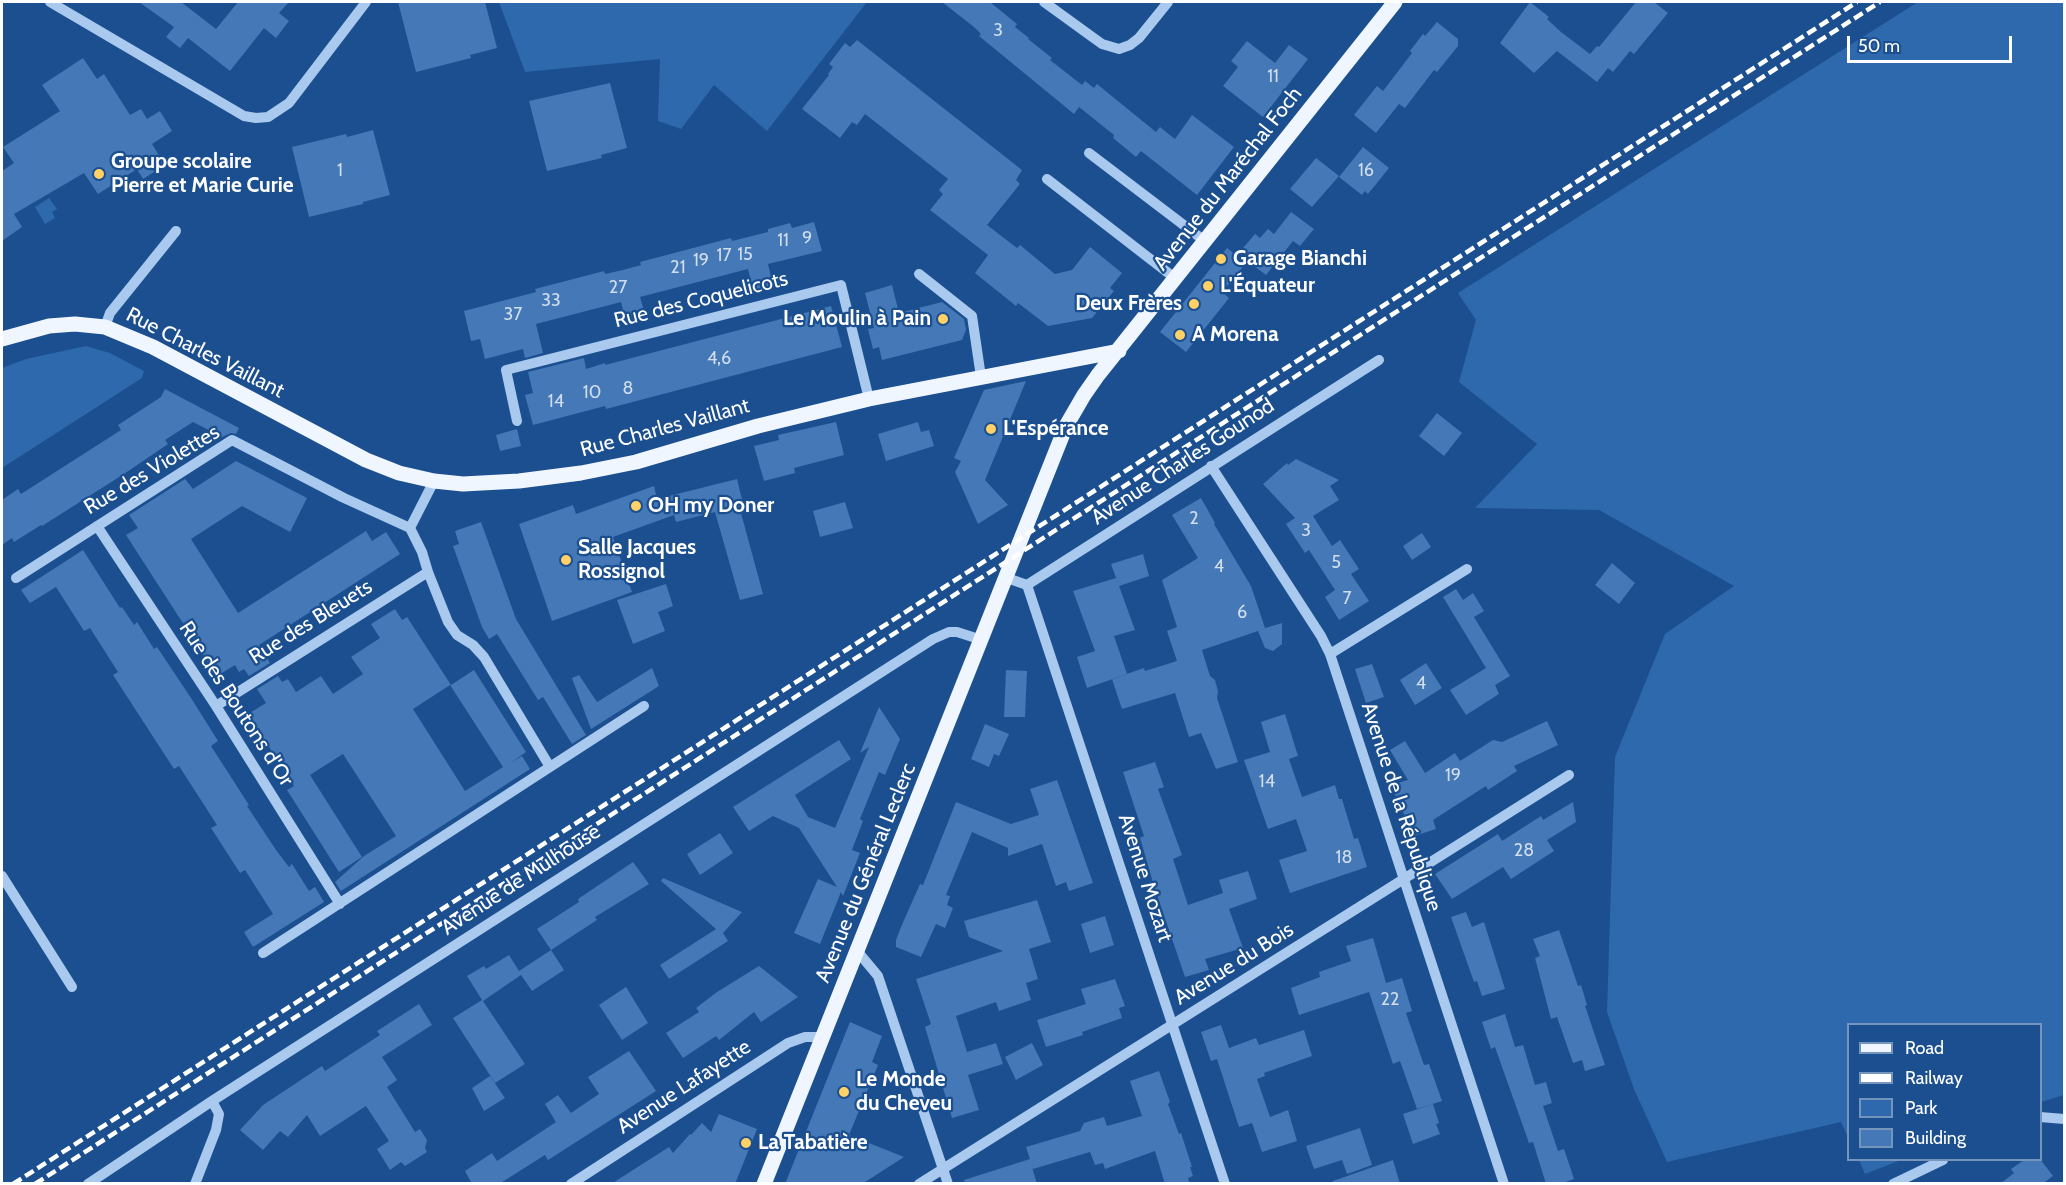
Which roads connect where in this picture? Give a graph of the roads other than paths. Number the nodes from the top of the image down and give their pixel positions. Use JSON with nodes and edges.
{"nodes":[{"id":1,"x":50,"y":2,"type":"edge"},
{"id":2,"x":366,"y":2,"type":"edge"},
{"id":3,"x":1044,"y":2,"type":"edge"},
{"id":4,"x":1168,"y":2,"type":"edge"},
{"id":5,"x":1388,"y":4,"type":"edge"},
{"id":6,"x":1089,"y":153,"type":"dead end"},
{"id":7,"x":1047,"y":179,"type":"dead end"},
{"id":8,"x":176,"y":231,"type":"dead end"},
{"id":9,"x":1206,"y":242,"type":"junction"},
{"id":10,"x":918,"y":274,"type":"dead end"},
{"id":11,"x":1176,"y":279,"type":"junction"},
{"id":12,"x":105,"y":327,"type":"junction"},
{"id":13,"x":2,"y":339,"type":"edge"},
{"id":14,"x":1119,"y":351,"type":"junction"},
{"id":15,"x":1379,"y":360,"type":"dead end"},
{"id":16,"x":981,"y":377,"type":"junction"},
{"id":17,"x":868,"y":399,"type":"junction"},
{"id":18,"x":517,"y":421,"type":"dead end"},
{"id":19,"x":1211,"y":466,"type":"junction"},
{"id":20,"x":434,"y":481,"type":"junction"},
{"id":21,"x":97,"y":526,"type":"junction"},
{"id":22,"x":410,"y":528,"type":"junction"},
{"id":23,"x":1467,"y":569,"type":"dead end"},
{"id":24,"x":428,"y":572,"type":"junction"},
{"id":25,"x":16,"y":578,"type":"dead end"},
{"id":26,"x":1007,"y":578,"type":"junction"},
{"id":27,"x":1027,"y":585,"type":"junction"},
{"id":28,"x":982,"y":640,"type":"junction"},
{"id":29,"x":1330,"y":654,"type":"junction"},
{"id":30,"x":216,"y":706,"type":"junction"},
{"id":31,"x":644,"y":706,"type":"dead end"},
{"id":32,"x":550,"y":767,"type":"junction"},
{"id":33,"x":1569,"y":775,"type":"dead end"},
{"id":34,"x":2,"y":876,"type":"edge"},
{"id":35,"x":1405,"y":879,"type":"junction"},
{"id":36,"x":340,"y":904,"type":"junction"},
{"id":37,"x":858,"y":952,"type":"junction"},
{"id":38,"x":263,"y":953,"type":"dead end"},
{"id":39,"x":72,"y":987,"type":"dead end"},
{"id":40,"x":1173,"y":1026,"type":"junction"},
{"id":41,"x":823,"y":1037,"type":"junction"},
{"id":42,"x":212,"y":1101,"type":"junction"},
{"id":43,"x":2042,"y":1117,"type":"edge"},
{"id":44,"x":2064,"y":1119,"type":"edge"},
{"id":45,"x":1941,"y":1161,"type":"edge"},
{"id":46,"x":943,"y":1169,"type":"junction"},
{"id":47,"x":88,"y":1184,"type":"edge"},
{"id":48,"x":195,"y":1184,"type":"edge"},
{"id":49,"x":571,"y":1184,"type":"edge"},
{"id":50,"x":764,"y":1184,"type":"edge"},
{"id":51,"x":919,"y":1184,"type":"edge"},
{"id":52,"x":948,"y":1184,"type":"edge"},
{"id":53,"x":1226,"y":1184,"type":"edge"},
{"id":54,"x":1504,"y":1184,"type":"edge"},
{"id":55,"x":1893,"y":1184,"type":"edge"}],
"edges":[{"from":1,"to":2,"type":"street"},
{"from":3,"to":4,"type":"street"},
{"from":5,"to":9,"type":"main road","name":"Avenue du Maréchal Foch"},
{"from":6,"to":9,"type":"street"},
{"from":7,"to":11,"type":"street"},
{"from":8,"to":12,"type":"street"},
{"from":9,"to":11,"type":"main road","name":"Avenue du Maréchal Foch"},
{"from":10,"to":16,"type":"street"},
{"from":11,"to":14,"type":"main road","name":"Avenue du Maréchal Foch"},
{"from":12,"to":13,"type":"main road","name":"Rue Charles Vaillant"},
{"from":12,"to":20,"type":"main road","name":"Rue Charles Vaillant"},
{"from":14,"to":16,"type":"main road","name":"Rue Charles Vaillant"},
{"from":14,"to":26,"type":"main road","name":"Avenue du Maréchal Foch"},
{"from":15,"to":19,"type":"street","name":"Avenue Charles Gounod"},
{"from":16,"to":17,"type":"main road","name":"Rue Charles Vaillant"},
{"from":17,"to":18,"type":"street","name":"Rue des Coquelicots"},
{"from":17,"to":20,"type":"main road","name":"Rue Charles Vaillant"},
{"from":19,"to":27,"type":"street","name":"Avenue Charles Gounod"},
{"from":19,"to":29,"type":"street","name":"Avenue de la République"},
{"from":20,"to":22,"type":"street"},
{"from":21,"to":22,"type":"street","name":"Rue des Violettes"},
{"from":21,"to":25,"type":"street","name":"Rue des Violettes"},
{"from":21,"to":30,"type":"street","name":"Rue des Boutons d'Or"},
{"from":22,"to":24,"type":"street"},
{"from":23,"to":29,"type":"street"},
{"from":24,"to":30,"type":"street","name":"Rue des Bleuets"},
{"from":24,"to":32,"type":"street"},
{"from":26,"to":27,"type":"street"},
{"from":26,"to":28,"type":"main road","name":"Avenue du Général Leclerc"},
{"from":27,"to":40,"type":"street","name":"Avenue Mozart"},
{"from":28,"to":37,"type":"main road","name":"Avenue du Général Leclerc"},
{"from":28,"to":42,"type":"street","name":"Avenue de Mulhouse"},
{"from":29,"to":35,"type":"street","name":"Avenue de la République"},
{"from":30,"to":36,"type":"street","name":"Rue des Boutons d'Or"},
{"from":31,"to":32,"type":"street"},
{"from":32,"to":36,"type":"street"},
{"from":33,"to":35,"type":"street","name":"Avenue du Bois"},
{"from":34,"to":39,"type":"street"},
{"from":35,"to":40,"type":"street","name":"Avenue du Bois"},
{"from":35,"to":54,"type":"street","name":"Avenue de la République"},
{"from":36,"to":38,"type":"street"},
{"from":37,"to":41,"type":"main road","name":"Avenue du Général Leclerc"},
{"from":37,"to":46,"type":"street"},
{"from":40,"to":46,"type":"street","name":"Avenue du Bois"},
{"from":40,"to":53,"type":"street","name":"Avenue Mozart"},
{"from":41,"to":49,"type":"street","name":"Avenue Lafayette"},
{"from":41,"to":50,"type":"main road","name":"Avenue du Général Leclerc"},
{"from":42,"to":47,"type":"street","name":"Avenue de Mulhouse"},
{"from":42,"to":48,"type":"street"},
{"from":43,"to":44,"type":"street"},
{"from":45,"to":55,"type":"street"},
{"from":46,"to":51,"type":"street","name":"Avenue du Bois"},
{"from":46,"to":52,"type":"street"}]}
